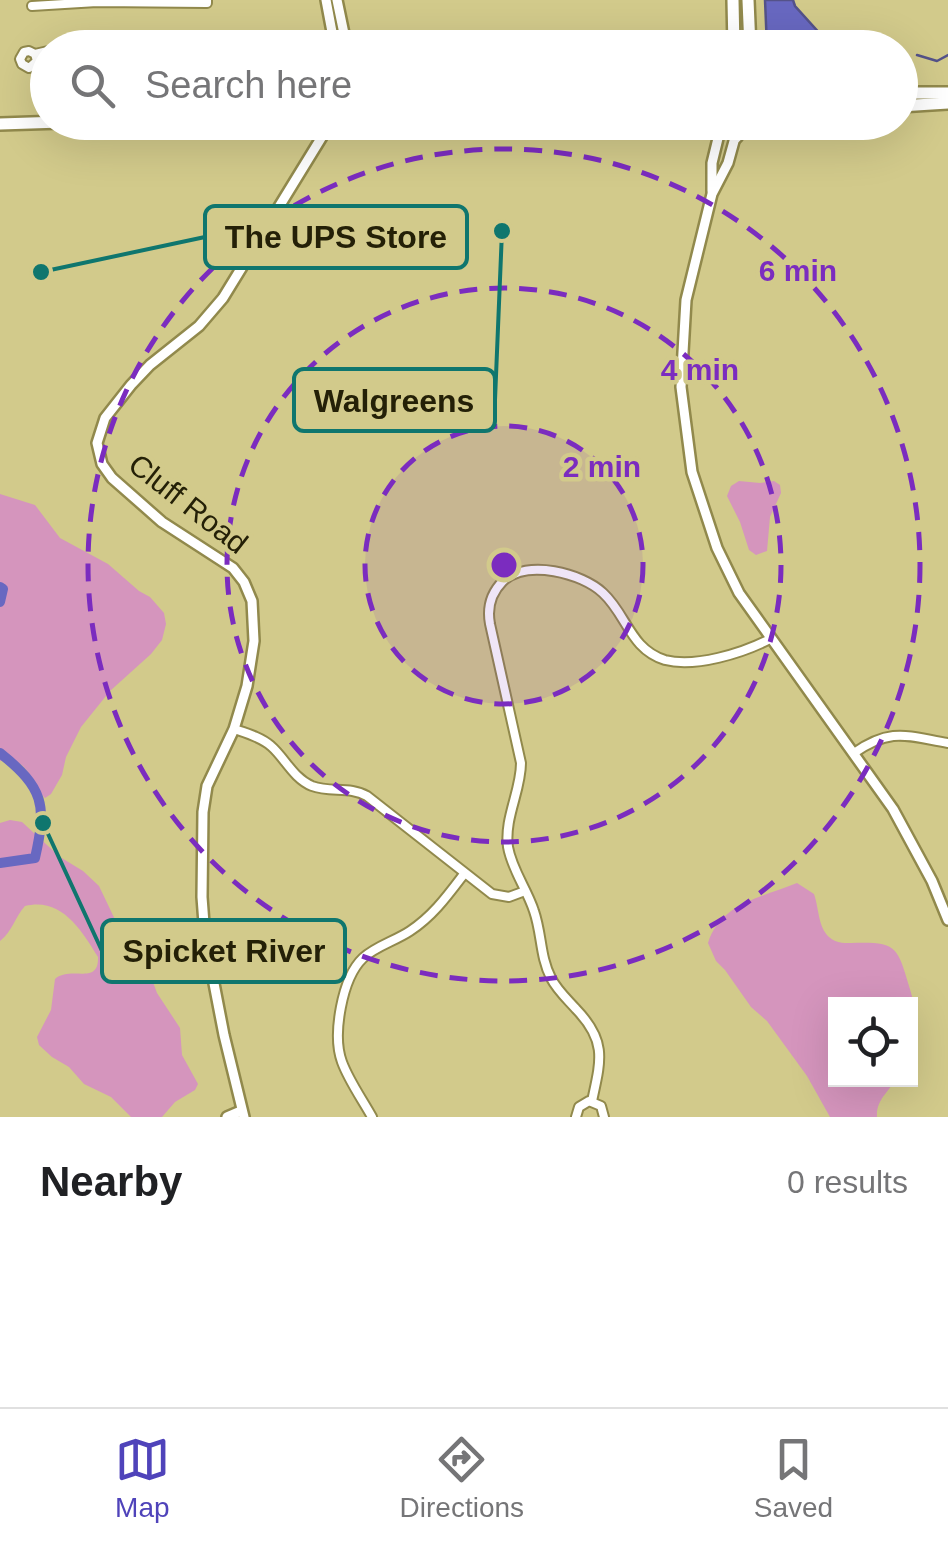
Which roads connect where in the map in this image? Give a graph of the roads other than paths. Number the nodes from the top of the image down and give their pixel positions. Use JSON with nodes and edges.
{"nodes":[{"id":1,"x":176,"y":0,"type":"edge"},
{"id":2,"x":326,"y":0,"type":"edge"},
{"id":3,"x":337,"y":0,"type":"edge"},
{"id":4,"x":732,"y":0,"type":"edge"},
{"id":5,"x":748,"y":0,"type":"edge"},
{"id":6,"x":97,"y":1,"type":"edge"},
{"id":7,"x":207,"y":1,"type":"edge"},
{"id":8,"x":32,"y":6,"type":"dead end"},
{"id":9,"x":331,"y":30,"type":"edge"},
{"id":10,"x":343,"y":30,"type":"edge"},
{"id":11,"x":734,"y":30,"type":"edge"},
{"id":12,"x":749,"y":30,"type":"edge"},
{"id":13,"x":948,"y":93,"type":"edge"},
{"id":14,"x":918,"y":94,"type":"edge"},
{"id":15,"x":948,"y":104,"type":"edge"},
{"id":16,"x":918,"y":105,"type":"edge"},
{"id":17,"x":30,"y":123,"type":"edge"},
{"id":18,"x":0,"y":124,"type":"edge"},
{"id":19,"x":320,"y":140,"type":"edge"},
{"id":20,"x":718,"y":140,"type":"edge"},
{"id":21,"x":735,"y":140,"type":"edge"},
{"id":22,"x":712,"y":194,"type":"junction"},
{"id":23,"x":770,"y":639,"type":"junction"},
{"id":24,"x":234,"y":729,"type":"junction"},
{"id":25,"x":948,"y":742,"type":"edge"},
{"id":26,"x":854,"y":753,"type":"junction"},
{"id":27,"x":464,"y":874,"type":"junction"},
{"id":28,"x":526,"y":891,"type":"junction"},
{"id":29,"x":948,"y":920,"type":"edge"},
{"id":30,"x":592,"y":1101,"type":"junction"},
{"id":31,"x":243,"y":1114,"type":"edge"},
{"id":32,"x":227,"y":1117,"type":"edge"},
{"id":33,"x":372,"y":1117,"type":"edge"},
{"id":34,"x":576,"y":1117,"type":"edge"},
{"id":35,"x":604,"y":1117,"type":"edge"}],
"edges":[{"from":1,"to":6,"type":"street"},
{"from":1,"to":7,"type":"street"},
{"from":2,"to":9,"type":"street"},
{"from":3,"to":10,"type":"street"},
{"from":4,"to":11,"type":"main road"},
{"from":5,"to":12,"type":"main road"},
{"from":6,"to":8,"type":"street"},
{"from":13,"to":14,"type":"main road"},
{"from":15,"to":16,"type":"main road"},
{"from":17,"to":18,"type":"main road"},
{"from":19,"to":24,"type":"street","name":"Cluff Road"},
{"from":20,"to":22,"type":"street"},
{"from":21,"to":22,"type":"street"},
{"from":22,"to":23,"type":"street"},
{"from":23,"to":26,"type":"street"},
{"from":23,"to":28,"type":"street"},
{"from":24,"to":27,"type":"street"},
{"from":24,"to":31,"type":"street","name":"Cluff Road"},
{"from":25,"to":26,"type":"street"},
{"from":26,"to":29,"type":"street"},
{"from":27,"to":28,"type":"street"},
{"from":27,"to":33,"type":"street"},
{"from":28,"to":30,"type":"street"},
{"from":30,"to":34,"type":"street"},
{"from":30,"to":35,"type":"street"},
{"from":31,"to":32,"type":"street"}]}
